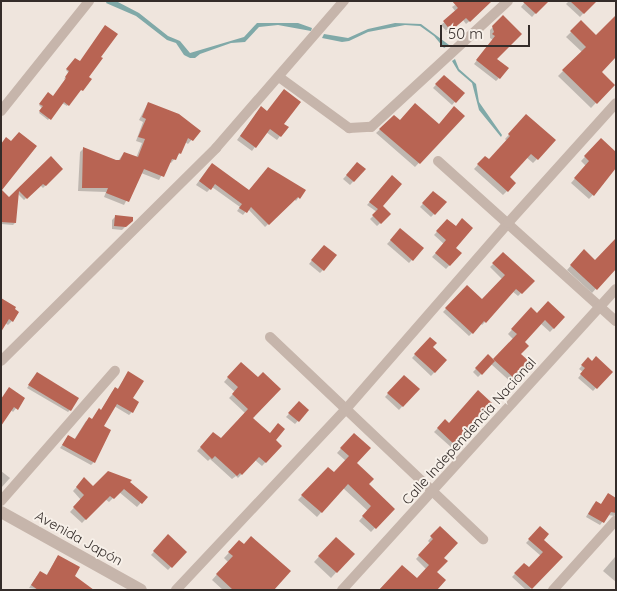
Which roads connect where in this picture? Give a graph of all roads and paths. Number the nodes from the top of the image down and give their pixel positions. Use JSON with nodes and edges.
{"nodes":[{"id":1,"x":90,"y":1,"type":"edge"},
{"id":2,"x":344,"y":1,"type":"edge"},
{"id":3,"x":508,"y":1,"type":"edge"},
{"id":4,"x":279,"y":77,"type":"junction"},
{"id":5,"x":616,"y":103,"type":"edge"},
{"id":6,"x":1,"y":111,"type":"edge"},
{"id":7,"x":438,"y":161,"type":"dead end"},
{"id":8,"x":508,"y":223,"type":"junction"},
{"id":9,"x":616,"y":289,"type":"edge"},
{"id":10,"x":600,"y":307,"type":"junction"},
{"id":11,"x":616,"y":321,"type":"edge"},
{"id":12,"x":270,"y":337,"type":"dead end"},
{"id":13,"x":1,"y":361,"type":"edge"},
{"id":14,"x":115,"y":371,"type":"dead end"},
{"id":15,"x":346,"y":409,"type":"junction"},
{"id":16,"x":433,"y":492,"type":"junction"},
{"id":17,"x":1,"y":501,"type":"edge"},
{"id":18,"x":1,"y":512,"type":"edge"},
{"id":19,"x":616,"y":520,"type":"edge"},
{"id":20,"x":483,"y":539,"type":"dead end"},
{"id":21,"x":141,"y":590,"type":"edge"},
{"id":22,"x":176,"y":590,"type":"edge"},
{"id":23,"x":342,"y":590,"type":"edge"},
{"id":24,"x":553,"y":590,"type":"edge"}],
"edges":[{"from":1,"to":6,"type":"street"},
{"from":2,"to":4,"type":"street"},
{"from":3,"to":4,"type":"street"},
{"from":4,"to":13,"type":"street"},
{"from":5,"to":8,"type":"street"},
{"from":7,"to":8,"type":"street"},
{"from":8,"to":10,"type":"street"},
{"from":8,"to":15,"type":"street"},
{"from":9,"to":10,"type":"street","name":"Calle Independencia Nacional"},
{"from":10,"to":11,"type":"street"},
{"from":10,"to":16,"type":"street","name":"Calle Independencia Nacional"},
{"from":12,"to":15,"type":"street"},
{"from":14,"to":17,"type":"street"},
{"from":15,"to":16,"type":"street"},
{"from":15,"to":22,"type":"street"},
{"from":16,"to":20,"type":"street"},
{"from":16,"to":23,"type":"street","name":"Calle Independencia Nacional"},
{"from":18,"to":21,"type":"street","name":"Avenida Japón"},
{"from":19,"to":24,"type":"street"}]}
